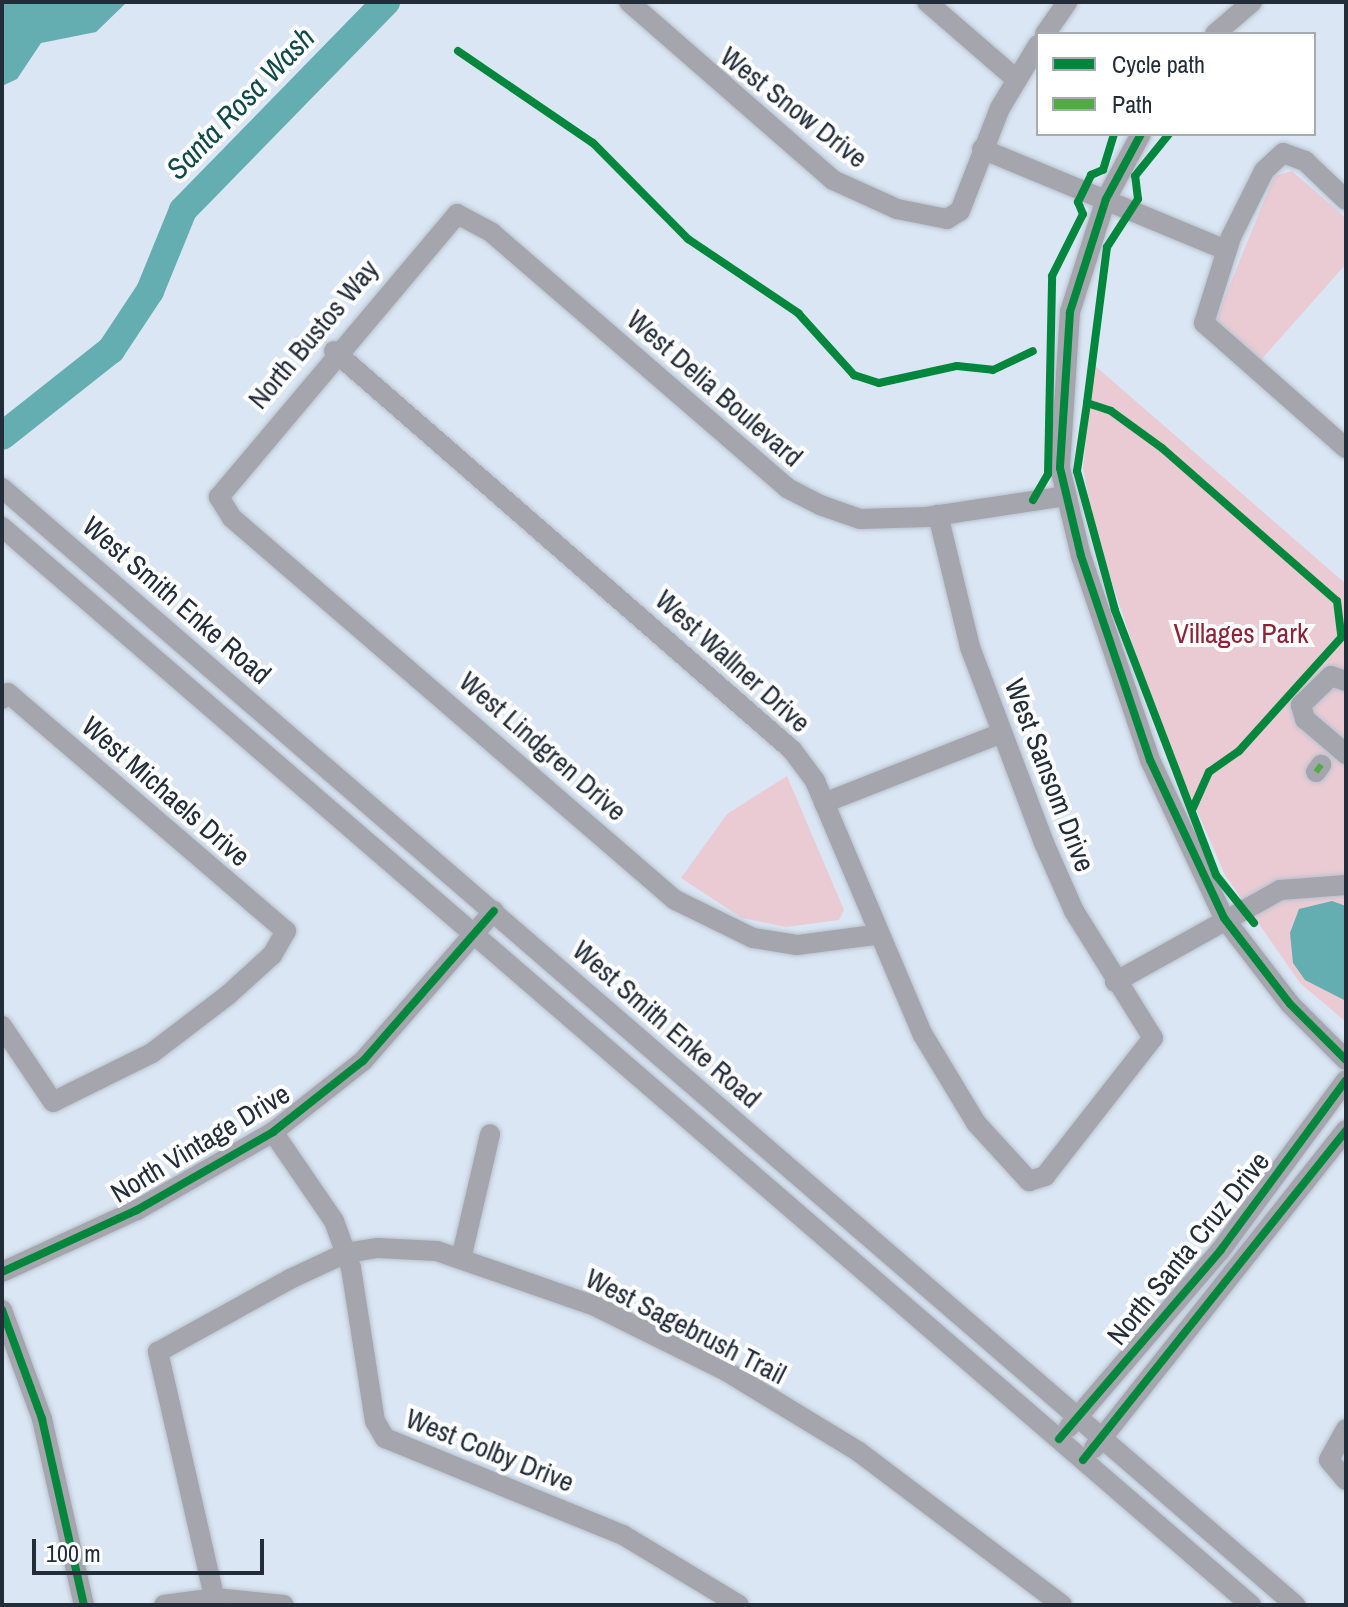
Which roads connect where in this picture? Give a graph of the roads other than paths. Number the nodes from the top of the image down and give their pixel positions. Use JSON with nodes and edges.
{"nodes":[{"id":1,"x":629,"y":2,"type":"edge"},
{"id":2,"x":927,"y":2,"type":"edge"},
{"id":3,"x":1067,"y":2,"type":"edge"},
{"id":4,"x":1252,"y":2,"type":"edge"},
{"id":5,"x":1046,"y":32,"type":"edge"},
{"id":6,"x":1217,"y":32,"type":"edge"},
{"id":7,"x":1036,"y":48,"type":"edge"},
{"id":8,"x":1017,"y":80,"type":"junction"},
{"id":9,"x":1140,"y":136,"type":"edge"},
{"id":10,"x":982,"y":149,"type":"junction"},
{"id":11,"x":1106,"y":199,"type":"junction"},
{"id":12,"x":1346,"y":200,"type":"edge"},
{"id":13,"x":457,"y":214,"type":"joint"},
{"id":14,"x":1226,"y":250,"type":"junction"},
{"id":15,"x":334,"y":351,"type":"junction"},
{"id":16,"x":1346,"y":448,"type":"edge"},
{"id":17,"x":2,"y":488,"type":"edge"},
{"id":18,"x":1066,"y":496,"type":"junction"},
{"id":19,"x":219,"y":497,"type":"joint"},
{"id":20,"x":938,"y":515,"type":"junction"},
{"id":21,"x":2,"y":527,"type":"edge"},
{"id":22,"x":1346,"y":681,"type":"edge"},
{"id":23,"x":5,"y":696,"type":"edge"},
{"id":24,"x":1002,"y":733,"type":"junction"},
{"id":25,"x":1346,"y":754,"type":"edge"},
{"id":26,"x":824,"y":803,"type":"junction"},
{"id":27,"x":1346,"y":885,"type":"edge"},
{"id":28,"x":494,"y":911,"type":"junction"},
{"id":29,"x":1224,"y":918,"type":"junction"},
{"id":30,"x":475,"y":933,"type":"junction"},
{"id":31,"x":874,"y":935,"type":"junction"},
{"id":32,"x":1115,"y":982,"type":"junction"},
{"id":33,"x":2,"y":1026,"type":"edge"},
{"id":34,"x":1153,"y":1038,"type":"joint"},
{"id":35,"x":1346,"y":1060,"type":"edge"},
{"id":36,"x":1346,"y":1080,"type":"edge"},
{"id":37,"x":1346,"y":1130,"type":"edge"},
{"id":38,"x":273,"y":1132,"type":"junction"},
{"id":39,"x":490,"y":1134,"type":"dead end"},
{"id":40,"x":346,"y":1253,"type":"junction"},
{"id":41,"x":461,"y":1259,"type":"junction"},
{"id":42,"x":2,"y":1272,"type":"edge"},
{"id":43,"x":2,"y":1310,"type":"edge"},
{"id":44,"x":1077,"y":1417,"type":"junction"},
{"id":45,"x":1346,"y":1429,"type":"edge"},
{"id":46,"x":1059,"y":1439,"type":"junction"},
{"id":47,"x":1101,"y":1439,"type":"junction"},
{"id":48,"x":1083,"y":1460,"type":"junction"},
{"id":49,"x":1346,"y":1480,"type":"edge"},
{"id":50,"x":216,"y":1602,"type":"edge"},
{"id":51,"x":84,"y":1605,"type":"edge"},
{"id":52,"x":164,"y":1605,"type":"edge"},
{"id":53,"x":284,"y":1605,"type":"edge"},
{"id":54,"x":739,"y":1605,"type":"edge"},
{"id":55,"x":1062,"y":1605,"type":"edge"},
{"id":56,"x":1251,"y":1605,"type":"edge"},
{"id":57,"x":1295,"y":1605,"type":"edge"}],
"edges":[{"from":1,"to":10,"type":"street","name":"West Snow Drive"},
{"from":2,"to":8,"type":"street"},
{"from":3,"to":5,"type":"street"},
{"from":4,"to":6,"type":"street"},
{"from":7,"to":8,"type":"street"},
{"from":8,"to":10,"type":"street"},
{"from":9,"to":11,"type":"street"},
{"from":10,"to":11,"type":"street"},
{"from":11,"to":14,"type":"street"},
{"from":11,"to":18,"type":"street"},
{"from":12,"to":14,"type":"street"},
{"from":13,"to":15,"type":"street","name":"North Bustos Way"},
{"from":13,"to":20,"type":"street","name":"West Delia Boulevard"},
{"from":14,"to":16,"type":"street"},
{"from":15,"to":19,"type":"street","name":"North Bustos Way"},
{"from":15,"to":26,"type":"street","name":"West Wallner Drive"},
{"from":17,"to":28,"type":"street","name":"West Smith Enke Road"},
{"from":18,"to":20,"type":"street","name":"West Delia Boulevard"},
{"from":18,"to":29,"type":"street"},
{"from":19,"to":31,"type":"street","name":"West Lindgren Drive"},
{"from":20,"to":24,"type":"street","name":"West Sansom Drive"},
{"from":21,"to":30,"type":"street","name":"West Smith Enke Road"},
{"from":22,"to":25,"type":"street"},
{"from":23,"to":33,"type":"street","name":"West Michaels Drive"},
{"from":24,"to":26,"type":"street"},
{"from":24,"to":32,"type":"street","name":"West Sansom Drive"},
{"from":26,"to":31,"type":"street","name":"West Wallner Drive"},
{"from":27,"to":29,"type":"street"},
{"from":28,"to":30,"type":"street","name":"North Vintage Drive"},
{"from":28,"to":44,"type":"street","name":"West Smith Enke Road"},
{"from":29,"to":32,"type":"street"},
{"from":29,"to":35,"type":"street"},
{"from":30,"to":38,"type":"street","name":"North Vintage Drive"},
{"from":30,"to":46,"type":"street","name":"West Smith Enke Road"},
{"from":31,"to":34,"type":"street","name":"West Wallner Drive"},
{"from":32,"to":34,"type":"street","name":"West Sansom Drive"},
{"from":36,"to":44,"type":"street","name":"North Santa Cruz Drive"},
{"from":37,"to":47,"type":"street","name":"North Santa Cruz Drive"},
{"from":38,"to":40,"type":"street","name":"West Colby Drive"},
{"from":38,"to":42,"type":"street","name":"North Vintage Drive"},
{"from":39,"to":41,"type":"street"},
{"from":40,"to":41,"type":"street","name":"West Sagebrush Trail"},
{"from":40,"to":50,"type":"street","name":"West Sagebrush Trail"},
{"from":40,"to":54,"type":"street","name":"West Colby Drive"},
{"from":41,"to":55,"type":"street","name":"West Sagebrush Trail"},
{"from":43,"to":51,"type":"street"},
{"from":44,"to":46,"type":"street","name":"North Santa Cruz Drive"},
{"from":44,"to":47,"type":"street","name":"West Smith Enke Road"},
{"from":45,"to":49,"type":"street"},
{"from":46,"to":48,"type":"street","name":"West Smith Enke Road"},
{"from":47,"to":48,"type":"street","name":"North Santa Cruz Drive"},
{"from":47,"to":57,"type":"street","name":"West Smith Enke Road"},
{"from":48,"to":56,"type":"street","name":"West Smith Enke Road"},
{"from":50,"to":52,"type":"street"},
{"from":50,"to":53,"type":"street"}]}
